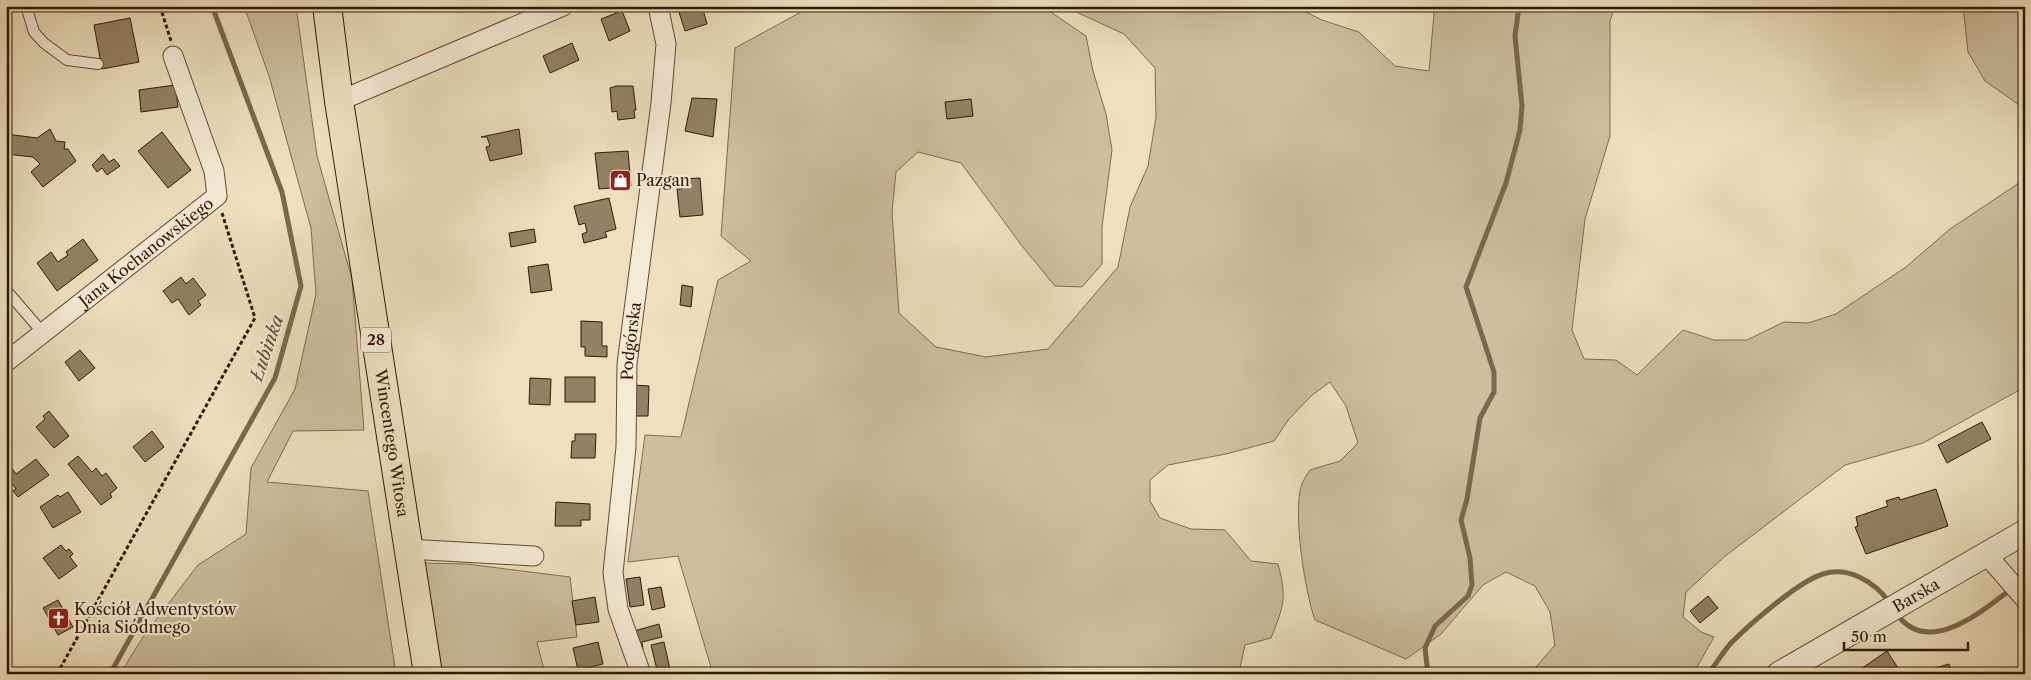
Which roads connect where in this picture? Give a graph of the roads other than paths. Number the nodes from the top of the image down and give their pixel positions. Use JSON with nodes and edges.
{"nodes":[{"id":1,"x":26,"y":6,"type":"edge"},
{"id":2,"x":327,"y":6,"type":"edge"},
{"id":3,"x":563,"y":6,"type":"edge"},
{"id":4,"x":658,"y":6,"type":"edge"},
{"id":5,"x":174,"y":53,"type":"road end"},
{"id":6,"x":98,"y":64,"type":"dead end"},
{"id":7,"x":339,"y":101,"type":"junction"},
{"id":8,"x":6,"y":290,"type":"edge"},
{"id":9,"x":43,"y":333,"type":"junction"},
{"id":10,"x":6,"y":362,"type":"edge"},
{"id":11,"x":2025,"y":532,"type":"edge"},
{"id":12,"x":408,"y":549,"type":"junction"},
{"id":13,"x":1986,"y":554,"type":"junction"},
{"id":14,"x":534,"y":556,"type":"dead end"},
{"id":15,"x":2025,"y":599,"type":"edge"},
{"id":16,"x":428,"y":674,"type":"edge"},
{"id":17,"x":641,"y":674,"type":"edge"},
{"id":18,"x":1779,"y":674,"type":"edge"}],
"edges":[{"from":1,"to":6,"type":"lane"},
{"from":2,"to":7,"type":"main road","name":"Wincentego Witosa","number":"28"},
{"from":3,"to":7,"type":"street"},
{"from":4,"to":17,"type":"street","name":"Podgórska"},
{"from":5,"to":9,"type":"street","name":"Jana Kochanowskiego"},
{"from":7,"to":12,"type":"main road","name":"Wincentego Witosa","number":"28"},
{"from":8,"to":9,"type":"lane"},
{"from":9,"to":10,"type":"street","name":"Jana Kochanowskiego"},
{"from":11,"to":13,"type":"street","name":"Barska"},
{"from":12,"to":14,"type":"street"},
{"from":12,"to":16,"type":"main road","name":"Wincentego Witosa","number":"28"},
{"from":13,"to":15,"type":"street"},
{"from":13,"to":18,"type":"street","name":"Barska"}]}
